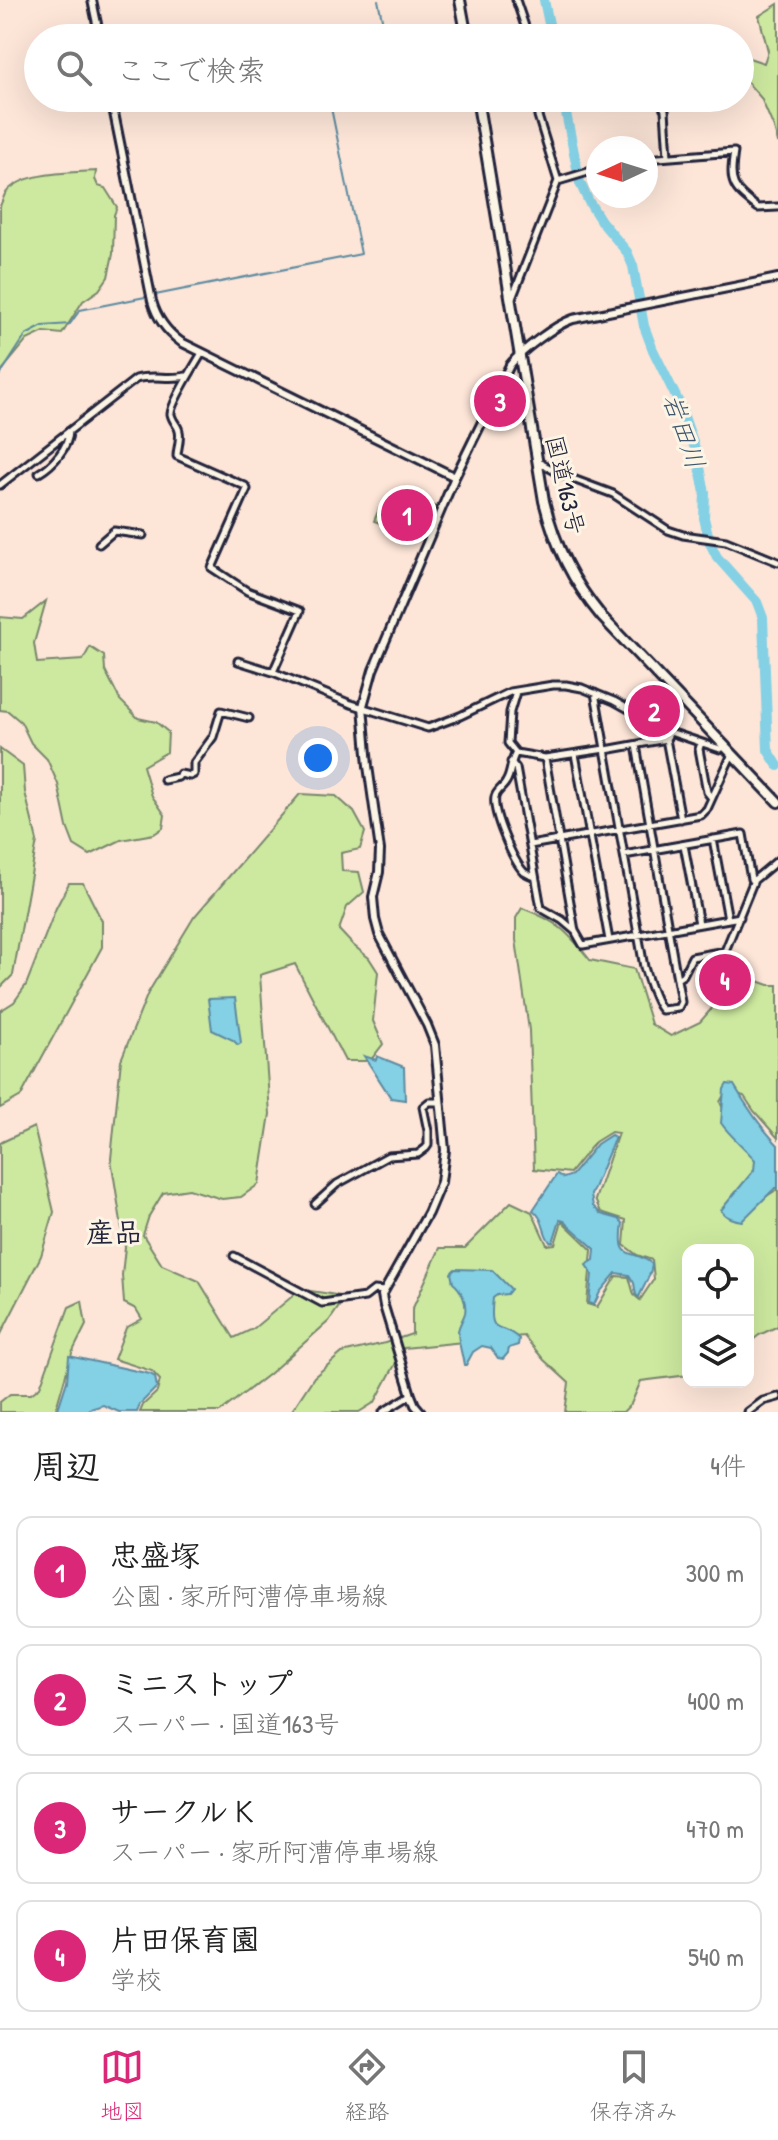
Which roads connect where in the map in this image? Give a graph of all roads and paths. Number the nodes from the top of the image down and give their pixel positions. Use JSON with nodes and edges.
{"nodes":[{"id":1,"x":92,"y":0,"type":"edge"},
{"id":2,"x":460,"y":0,"type":"edge"},
{"id":3,"x":516,"y":0,"type":"edge"},
{"id":4,"x":97,"y":24,"type":"edge"},
{"id":5,"x":464,"y":24,"type":"edge"},
{"id":6,"x":524,"y":24,"type":"edge"},
{"id":7,"x":114,"y":112,"type":"edge"},
{"id":8,"x":479,"y":112,"type":"edge"},
{"id":9,"x":538,"y":112,"type":"edge"},
{"id":10,"x":665,"y":112,"type":"edge"},
{"id":11,"x":668,"y":157,"type":"junction"},
{"id":12,"x":658,"y":158,"type":"edge"},
{"id":13,"x":586,"y":173,"type":"edge"},
{"id":14,"x":558,"y":181,"type":"junction"},
{"id":15,"x":778,"y":207,"type":"edge"},
{"id":16,"x":778,"y":278,"type":"edge"},
{"id":17,"x":510,"y":302,"type":"junction"},
{"id":18,"x":202,"y":353,"type":"junction"},
{"id":19,"x":519,"y":353,"type":"junction"},
{"id":20,"x":186,"y":376,"type":"junction"},
{"id":21,"x":69,"y":431,"type":"junction"},
{"id":22,"x":538,"y":461,"type":"junction"},
{"id":23,"x":39,"y":473,"type":"dead end"},
{"id":24,"x":455,"y":477,"type":"junction"},
{"id":25,"x":0,"y":485,"type":"edge"},
{"id":26,"x":143,"y":535,"type":"dead end"},
{"id":27,"x":99,"y":544,"type":"dead end"},
{"id":28,"x":778,"y":562,"type":"edge"},
{"id":29,"x":238,"y":661,"type":"dead end"},
{"id":30,"x":273,"y":672,"type":"junction"},
{"id":31,"x":516,"y":691,"type":"junction"},
{"id":32,"x":595,"y":693,"type":"junction"},
{"id":33,"x":363,"y":706,"type":"junction"},
{"id":34,"x":249,"y":718,"type":"dead end"},
{"id":35,"x":670,"y":732,"type":"junction"},
{"id":36,"x":666,"y":739,"type":"junction"},
{"id":37,"x":701,"y":743,"type":"junction"},
{"id":38,"x":636,"y":745,"type":"junction"},
{"id":39,"x":606,"y":750,"type":"junction"},
{"id":40,"x":728,"y":750,"type":"junction"},
{"id":41,"x":516,"y":753,"type":"junction"},
{"id":42,"x":575,"y":754,"type":"junction"},
{"id":43,"x":545,"y":758,"type":"junction"},
{"id":44,"x":511,"y":762,"type":"junction"},
{"id":45,"x":164,"y":780,"type":"dead end"},
{"id":46,"x":712,"y":798,"type":"junction"},
{"id":47,"x":778,"y":802,"type":"edge"},
{"id":48,"x":681,"y":819,"type":"junction"},
{"id":49,"x":650,"y":824,"type":"junction"},
{"id":50,"x":620,"y":830,"type":"junction"},
{"id":51,"x":589,"y":835,"type":"junction"},
{"id":52,"x":713,"y":839,"type":"junction"},
{"id":53,"x":560,"y":840,"type":"junction"},
{"id":54,"x":530,"y":845,"type":"junction"},
{"id":55,"x":684,"y":845,"type":"junction"},
{"id":56,"x":655,"y":850,"type":"junction"},
{"id":57,"x":624,"y":855,"type":"junction"},
{"id":58,"x":778,"y":860,"type":"edge"},
{"id":59,"x":535,"y":877,"type":"junction"},
{"id":60,"x":753,"y":882,"type":"junction"},
{"id":61,"x":740,"y":917,"type":"junction"},
{"id":62,"x":728,"y":919,"type":"junction"},
{"id":63,"x":699,"y":924,"type":"junction"},
{"id":64,"x":669,"y":930,"type":"junction"},
{"id":65,"x":575,"y":931,"type":"junction"},
{"id":66,"x":638,"y":935,"type":"junction"},
{"id":67,"x":609,"y":940,"type":"junction"},
{"id":68,"x":677,"y":979,"type":"junction"},
{"id":69,"x":440,"y":1102,"type":"junction"},
{"id":70,"x":315,"y":1204,"type":"dead end"},
{"id":71,"x":234,"y":1256,"type":"dead end"},
{"id":72,"x":384,"y":1291,"type":"junction"},
{"id":73,"x":411,"y":1395,"type":"junction"},
{"id":74,"x":778,"y":1397,"type":"edge"},
{"id":75,"x":383,"y":1412,"type":"edge"},
{"id":76,"x":421,"y":1412,"type":"edge"},
{"id":77,"x":748,"y":1412,"type":"edge"}],
"edges":[{"from":1,"to":4,"type":"main road"},
{"from":2,"to":5,"type":"highway"},
{"from":3,"to":6,"type":"street"},
{"from":7,"to":18,"type":"main road"},
{"from":8,"to":17,"type":"highway","name":"国道163号"},
{"from":9,"to":14,"type":"street"},
{"from":10,"to":11,"type":"street"},
{"from":11,"to":12,"type":"street"},
{"from":11,"to":15,"type":"street"},
{"from":13,"to":14,"type":"street"},
{"from":14,"to":17,"type":"street"},
{"from":16,"to":19,"type":"main road"},
{"from":17,"to":19,"type":"highway","name":"国道163号"},
{"from":18,"to":20,"type":"street"},
{"from":18,"to":24,"type":"main road"},
{"from":19,"to":22,"type":"highway","name":"国道163号"},
{"from":19,"to":24,"type":"main road"},
{"from":20,"to":21,"type":"street"},
{"from":20,"to":30,"type":"street"},
{"from":21,"to":23,"type":"street"},
{"from":21,"to":25,"type":"street"},
{"from":22,"to":28,"type":"street"},
{"from":22,"to":40,"type":"highway","name":"国道163号"},
{"from":24,"to":33,"type":"main road"},
{"from":26,"to":27,"type":"street"},
{"from":29,"to":30,"type":"street"},
{"from":30,"to":33,"type":"street"},
{"from":31,"to":32,"type":"street"},
{"from":31,"to":33,"type":"street"},
{"from":31,"to":41,"type":"street"},
{"from":32,"to":35,"type":"street"},
{"from":32,"to":39,"type":"street"},
{"from":33,"to":69,"type":"main road"},
{"from":34,"to":45,"type":"street"},
{"from":35,"to":36,"type":"street"},
{"from":35,"to":37,"type":"street"},
{"from":36,"to":38,"type":"street"},
{"from":36,"to":48,"type":"street"},
{"from":37,"to":40,"type":"street"},
{"from":37,"to":46,"type":"street"},
{"from":38,"to":39,"type":"street"},
{"from":38,"to":49,"type":"street"},
{"from":39,"to":42,"type":"street"},
{"from":39,"to":50,"type":"street"},
{"from":40,"to":46,"type":"street"},
{"from":40,"to":47,"type":"highway","name":"国道163号"},
{"from":41,"to":43,"type":"street"},
{"from":41,"to":44,"type":"street"},
{"from":42,"to":43,"type":"street"},
{"from":42,"to":51,"type":"street"},
{"from":43,"to":53,"type":"street"},
{"from":44,"to":54,"type":"street"},
{"from":44,"to":59,"type":"street"},
{"from":46,"to":48,"type":"street"},
{"from":48,"to":49,"type":"street"},
{"from":49,"to":50,"type":"street"},
{"from":49,"to":56,"type":"street"},
{"from":50,"to":51,"type":"street"},
{"from":50,"to":57,"type":"street"},
{"from":51,"to":53,"type":"street"},
{"from":51,"to":67,"type":"street"},
{"from":52,"to":55,"type":"street"},
{"from":52,"to":60,"type":"street"},
{"from":52,"to":62,"type":"street"},
{"from":53,"to":54,"type":"street"},
{"from":53,"to":65,"type":"street"},
{"from":54,"to":59,"type":"street"},
{"from":55,"to":56,"type":"street"},
{"from":55,"to":63,"type":"street"},
{"from":56,"to":57,"type":"street"},
{"from":56,"to":64,"type":"street"},
{"from":57,"to":66,"type":"street"},
{"from":58,"to":60,"type":"street"},
{"from":59,"to":65,"type":"street"},
{"from":60,"to":61,"type":"street"},
{"from":61,"to":62,"type":"street"},
{"from":61,"to":68,"type":"street"},
{"from":62,"to":63,"type":"street"},
{"from":63,"to":64,"type":"street"},
{"from":64,"to":66,"type":"street"},
{"from":64,"to":68,"type":"street"},
{"from":65,"to":67,"type":"street"},
{"from":66,"to":67,"type":"street"},
{"from":66,"to":68,"type":"street"},
{"from":69,"to":70,"type":"street"},
{"from":69,"to":72,"type":"main road"},
{"from":71,"to":72,"type":"street"},
{"from":72,"to":73,"type":"main road"},
{"from":73,"to":75,"type":"street"},
{"from":73,"to":76,"type":"main road"},
{"from":74,"to":77,"type":"street"}]}
